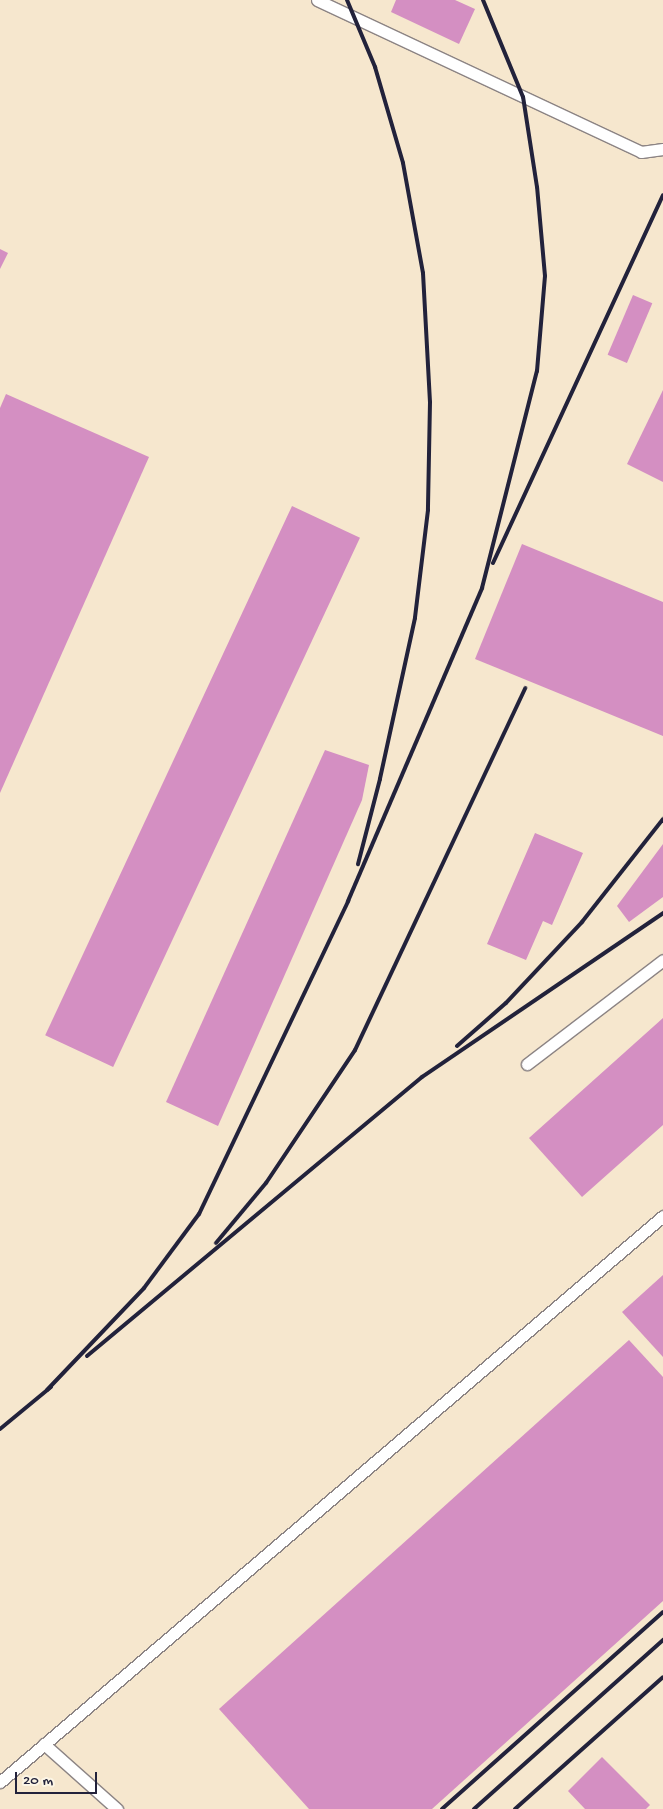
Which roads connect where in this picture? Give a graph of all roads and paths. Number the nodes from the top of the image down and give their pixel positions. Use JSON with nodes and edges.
{"nodes":[{"id":1,"x":317,"y":0,"type":"edge"},
{"id":2,"x":663,"y":149,"type":"edge"},
{"id":3,"x":663,"y":960,"type":"edge"},
{"id":4,"x":527,"y":1064,"type":"dead end"},
{"id":5,"x":663,"y":1216,"type":"edge"},
{"id":6,"x":44,"y":1744,"type":"junction"},
{"id":7,"x":0,"y":1782,"type":"edge"},
{"id":8,"x":118,"y":1809,"type":"edge"}],
"edges":[{"from":1,"to":2,"type":"lane"},
{"from":3,"to":4,"type":"lane"},
{"from":5,"to":6,"type":"lane"},
{"from":6,"to":7,"type":"lane"},
{"from":6,"to":8,"type":"lane"}]}
